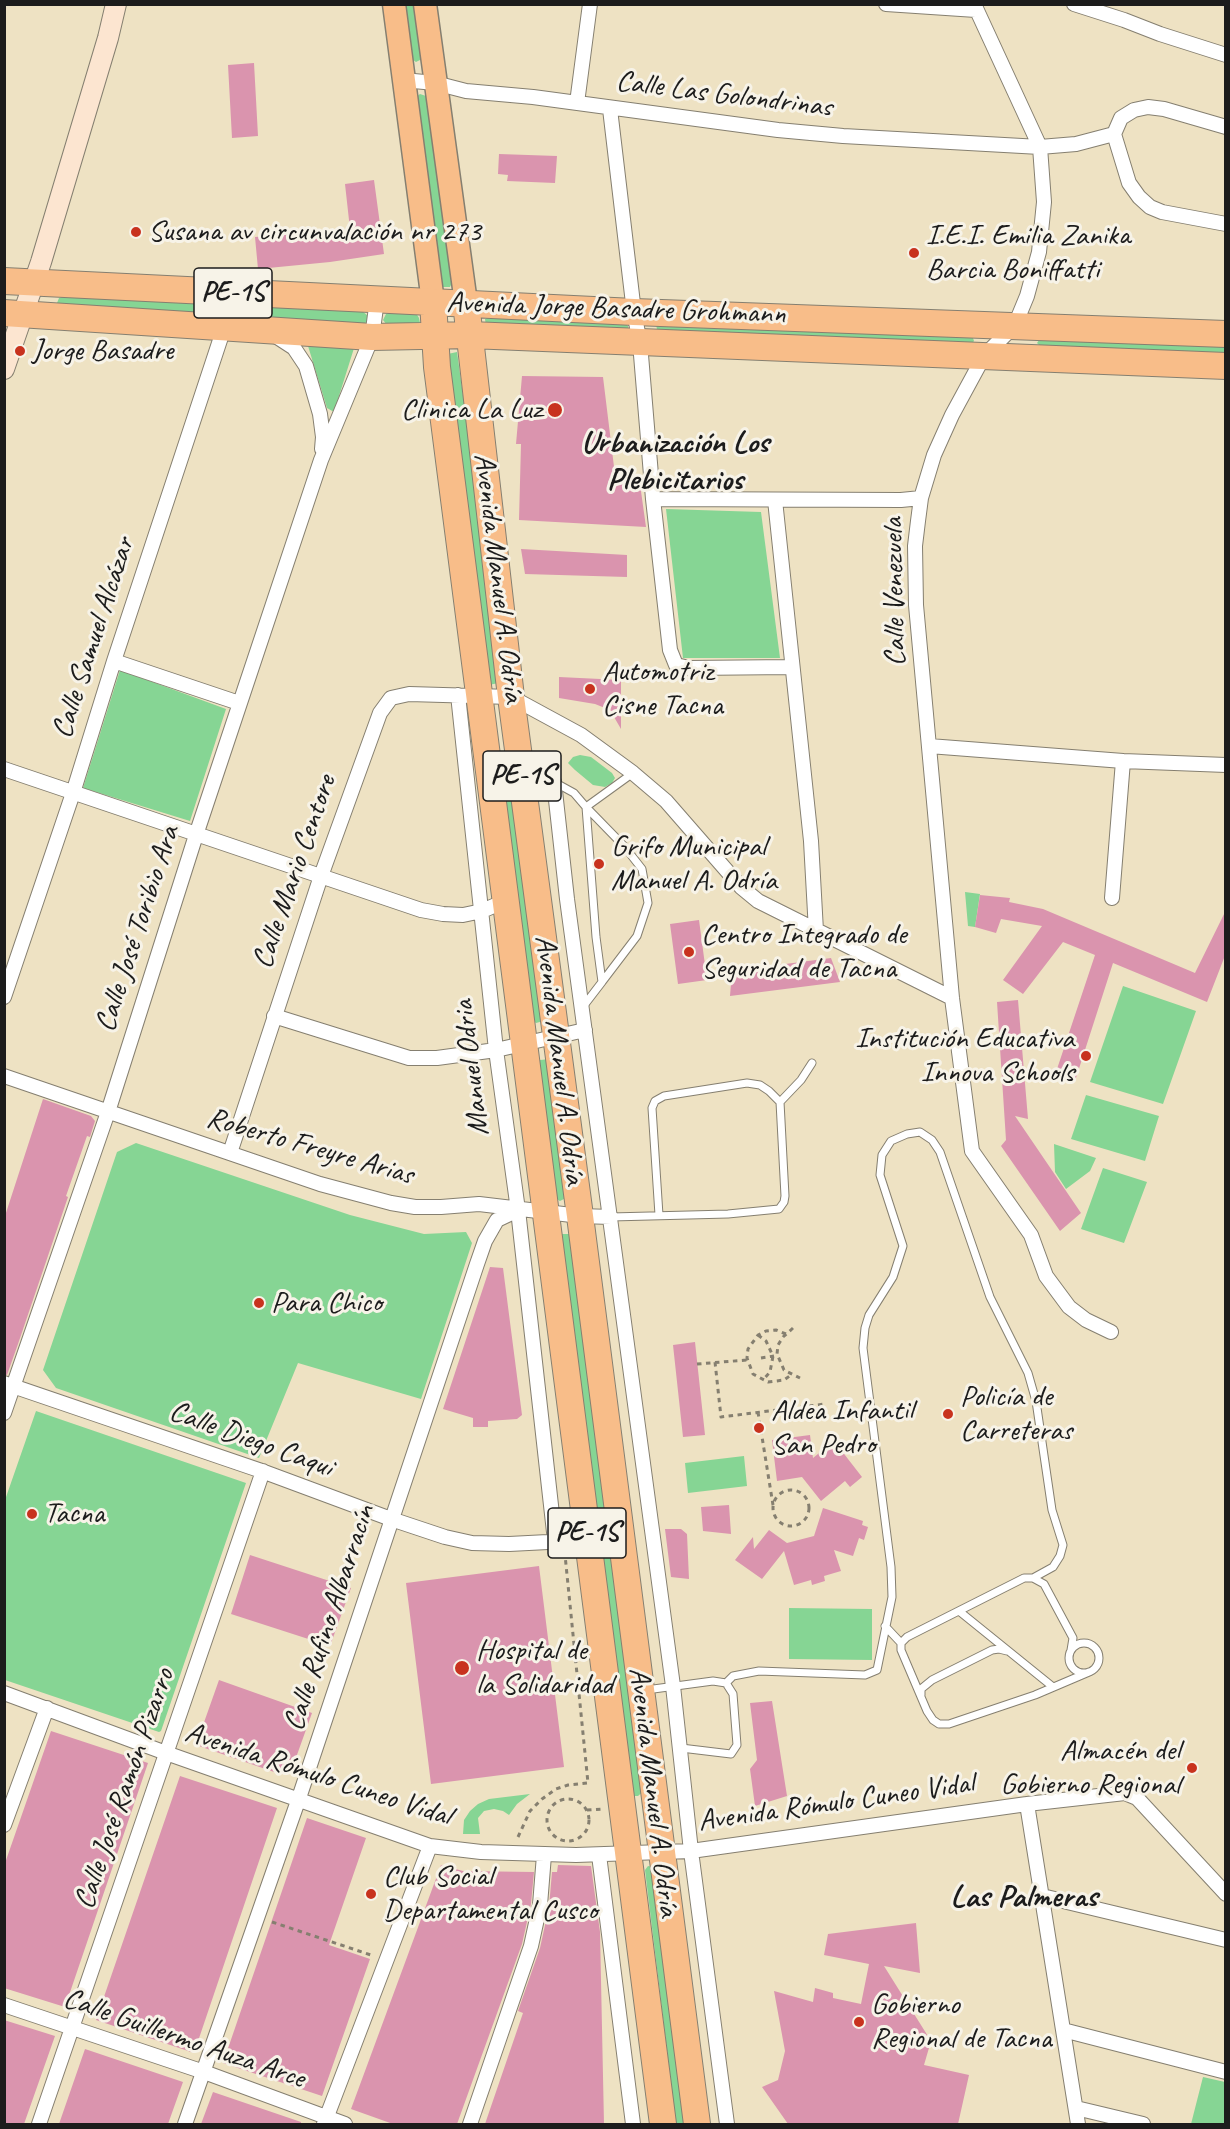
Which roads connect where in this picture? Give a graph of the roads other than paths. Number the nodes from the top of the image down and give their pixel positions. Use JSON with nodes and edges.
{"nodes":[{"id":1,"x":116,"y":4,"type":"edge"},
{"id":2,"x":394,"y":4,"type":"edge"},
{"id":3,"x":425,"y":4,"type":"edge"},
{"id":4,"x":590,"y":4,"type":"edge"},
{"id":5,"x":886,"y":4,"type":"edge"},
{"id":6,"x":1074,"y":4,"type":"edge"},
{"id":7,"x":975,"y":7,"type":"edge"},
{"id":8,"x":1226,"y":55,"type":"edge"},
{"id":9,"x":403,"y":80,"type":"junction"},
{"id":10,"x":435,"y":83,"type":"junction"},
{"id":11,"x":577,"y":103,"type":"junction"},
{"id":12,"x":610,"y":109,"type":"junction"},
{"id":13,"x":1226,"y":127,"type":"edge"},
{"id":14,"x":1114,"y":134,"type":"junction"},
{"id":15,"x":1040,"y":147,"type":"junction"},
{"id":16,"x":1226,"y":224,"type":"edge"},
{"id":17,"x":4,"y":281,"type":"edge"},
{"id":18,"x":34,"y":282,"type":"junction"},
{"id":19,"x":225,"y":293,"type":"junction"},
{"id":20,"x":377,"y":300,"type":"junction"},
{"id":21,"x":433,"y":302,"type":"junction"},
{"id":22,"x":466,"y":303,"type":"junction"},
{"id":23,"x":634,"y":312,"type":"junction"},
{"id":24,"x":14,"y":313,"type":"edge"},
{"id":25,"x":1014,"y":325,"type":"junction"},
{"id":26,"x":224,"y":328,"type":"junction"},
{"id":27,"x":260,"y":328,"type":"junction"},
{"id":28,"x":1226,"y":334,"type":"edge"},
{"id":29,"x":470,"y":335,"type":"junction"},
{"id":30,"x":435,"y":336,"type":"junction"},
{"id":31,"x":372,"y":337,"type":"junction"},
{"id":32,"x":640,"y":343,"type":"junction"},
{"id":33,"x":984,"y":356,"type":"junction"},
{"id":34,"x":1226,"y":366,"type":"edge"},
{"id":35,"x":4,"y":369,"type":"edge"},
{"id":36,"x":321,"y":460,"type":"junction"},
{"id":37,"x":921,"y":498,"type":"junction"},
{"id":38,"x":653,"y":499,"type":"junction"},
{"id":39,"x":775,"y":500,"type":"junction"},
{"id":40,"x":114,"y":661,"type":"junction"},
{"id":41,"x":792,"y":667,"type":"junction"},
{"id":42,"x":469,"y":696,"type":"junction"},
{"id":43,"x":511,"y":697,"type":"junction"},
{"id":44,"x":239,"y":703,"type":"junction"},
{"id":45,"x":929,"y":747,"type":"junction"},
{"id":46,"x":1123,"y":761,"type":"junction"},
{"id":47,"x":1226,"y":765,"type":"edge"},
{"id":48,"x":521,"y":768,"type":"junction"},
{"id":49,"x":4,"y":769,"type":"edge"},
{"id":50,"x":633,"y":773,"type":"junction"},
{"id":51,"x":554,"y":782,"type":"junction"},
{"id":52,"x":73,"y":793,"type":"junction"},
{"id":53,"x":586,"y":807,"type":"junction"},
{"id":54,"x":196,"y":835,"type":"junction"},
{"id":55,"x":321,"y":876,"type":"junction"},
{"id":56,"x":1112,"y":898,"type":"dead end"},
{"id":57,"x":506,"y":901,"type":"junction"},
{"id":58,"x":482,"y":912,"type":"junction"},
{"id":59,"x":816,"y":931,"type":"junction"},
{"id":60,"x":602,"y":982,"type":"junction"},
{"id":61,"x":4,"y":997,"type":"edge"},
{"id":62,"x":952,"y":998,"type":"junction"},
{"id":63,"x":582,"y":1008,"type":"junction"},
{"id":64,"x":274,"y":1016,"type":"junction"},
{"id":65,"x":585,"y":1030,"type":"junction"},
{"id":66,"x":557,"y":1037,"type":"junction"},
{"id":67,"x":524,"y":1044,"type":"junction"},
{"id":68,"x":496,"y":1050,"type":"junction"},
{"id":69,"x":812,"y":1063,"type":"dead end"},
{"id":70,"x":4,"y":1076,"type":"edge"},
{"id":71,"x":780,"y":1102,"type":"junction"},
{"id":72,"x":108,"y":1112,"type":"junction"},
{"id":73,"x":230,"y":1153,"type":"junction"},
{"id":74,"x":518,"y":1210,"type":"junction"},
{"id":75,"x":546,"y":1212,"type":"junction"},
{"id":76,"x":659,"y":1215,"type":"junction"},
{"id":77,"x":580,"y":1216,"type":"junction"},
{"id":78,"x":611,"y":1217,"type":"junction"},
{"id":79,"x":1111,"y":1332,"type":"dead end"},
{"id":80,"x":9,"y":1385,"type":"edge"},
{"id":81,"x":4,"y":1413,"type":"edge"},
{"id":82,"x":263,"y":1471,"type":"junction"},
{"id":83,"x":391,"y":1520,"type":"junction"},
{"id":84,"x":569,"y":1541,"type":"junction"},
{"id":85,"x":1033,"y":1578,"type":"junction"},
{"id":86,"x":959,"y":1611,"type":"junction"},
{"id":87,"x":885,"y":1626,"type":"junction"},
{"id":88,"x":1073,"y":1638,"type":"junction"},
{"id":89,"x":993,"y":1639,"type":"junction"},
{"id":90,"x":901,"y":1643,"type":"junction"},
{"id":91,"x":1082,"y":1643,"type":"junction"},
{"id":92,"x":992,"y":1650,"type":"junction"},
{"id":93,"x":1071,"y":1650,"type":"junction"},
{"id":94,"x":1010,"y":1652,"type":"junction"},
{"id":95,"x":1073,"y":1668,"type":"junction"},
{"id":96,"x":1089,"y":1672,"type":"junction"},
{"id":97,"x":912,"y":1676,"type":"junction"},
{"id":98,"x":932,"y":1680,"type":"junction"},
{"id":99,"x":1071,"y":1680,"type":"junction"},
{"id":100,"x":726,"y":1683,"type":"junction"},
{"id":101,"x":673,"y":1686,"type":"junction"},
{"id":102,"x":1053,"y":1687,"type":"junction"},
{"id":103,"x":641,"y":1691,"type":"junction"},
{"id":104,"x":4,"y":1693,"type":"edge"},
{"id":105,"x":921,"y":1696,"type":"junction"},
{"id":106,"x":47,"y":1708,"type":"junction"},
{"id":107,"x":681,"y":1748,"type":"junction"},
{"id":108,"x":166,"y":1753,"type":"junction"},
{"id":109,"x":299,"y":1798,"type":"junction"},
{"id":110,"x":1027,"y":1804,"type":"junction"},
{"id":111,"x":4,"y":1825,"type":"edge"},
{"id":112,"x":430,"y":1846,"type":"junction"},
{"id":113,"x":691,"y":1851,"type":"junction"},
{"id":114,"x":662,"y":1853,"type":"junction"},
{"id":115,"x":628,"y":1854,"type":"junction"},
{"id":116,"x":544,"y":1855,"type":"junction"},
{"id":117,"x":599,"y":1855,"type":"junction"},
{"id":118,"x":1226,"y":1894,"type":"edge"},
{"id":119,"x":1042,"y":1896,"type":"junction"},
{"id":120,"x":1226,"y":1940,"type":"edge"},
{"id":121,"x":4,"y":2005,"type":"edge"},
{"id":122,"x":73,"y":2028,"type":"junction"},
{"id":123,"x":1064,"y":2030,"type":"junction"},
{"id":124,"x":204,"y":2072,"type":"junction"},
{"id":125,"x":1226,"y":2072,"type":"edge"},
{"id":126,"x":1076,"y":2108,"type":"junction"},
{"id":127,"x":325,"y":2121,"type":"edge"},
{"id":128,"x":39,"y":2124,"type":"edge"},
{"id":129,"x":185,"y":2124,"type":"edge"},
{"id":130,"x":345,"y":2124,"type":"edge"},
{"id":131,"x":470,"y":2124,"type":"edge"},
{"id":132,"x":633,"y":2124,"type":"edge"},
{"id":133,"x":663,"y":2124,"type":"edge"},
{"id":134,"x":698,"y":2124,"type":"edge"},
{"id":135,"x":727,"y":2124,"type":"edge"},
{"id":136,"x":1078,"y":2124,"type":"edge"},
{"id":137,"x":1143,"y":2124,"type":"edge"}],
"edges":[{"from":1,"to":18,"type":"main road"},
{"from":2,"to":9,"type":"main road","name":"Avenida Manuel A. Odría"},
{"from":3,"to":10,"type":"main road","name":"Avenida Manuel A. Odría"},
{"from":4,"to":11,"type":"street"},
{"from":5,"to":7,"type":"street"},
{"from":6,"to":8,"type":"street"},
{"from":7,"to":15,"type":"street","name":"Calle Venezuela"},
{"from":9,"to":10,"type":"street","name":"Calle Las Golondrinas"},
{"from":9,"to":21,"type":"main road","name":"Avenida Manuel A. Odría"},
{"from":10,"to":11,"type":"street","name":"Calle Las Golondrinas"},
{"from":10,"to":22,"type":"main road","name":"Avenida Manuel A. Odría"},
{"from":11,"to":12,"type":"street","name":"Calle Las Golondrinas"},
{"from":12,"to":15,"type":"street","name":"Calle Las Golondrinas"},
{"from":12,"to":23,"type":"street"},
{"from":13,"to":14,"type":"street"},
{"from":14,"to":15,"type":"street","name":"Calle Las Golondrinas"},
{"from":14,"to":16,"type":"street"},
{"from":15,"to":25,"type":"street","name":"Calle Venezuela"},
{"from":17,"to":18,"type":"highway","name":"Avenida Jorge Basadre Grohmann","number":"PE-1S"},
{"from":18,"to":19,"type":"highway","name":"Avenida Jorge Basadre Grohmann","number":"PE-1S"},
{"from":18,"to":24,"type":"main road"},
{"from":19,"to":20,"type":"highway","name":"Avenida Jorge Basadre Grohmann","number":"PE-1S"},
{"from":19,"to":26,"type":"street","name":"Calle Samuel Alcázar"},
{"from":20,"to":21,"type":"highway","name":"Avenida Jorge Basadre Grohmann","number":"PE-1S"},
{"from":20,"to":31,"type":"street","name":"Calle José Toribio Ara"},
{"from":21,"to":22,"type":"highway","name":"Avenida Jorge Basadre Grohmann","number":"PE-1S"},
{"from":21,"to":30,"type":"highway","name":"Avenida Manuel A. Odría"},
{"from":22,"to":23,"type":"highway","name":"Avenida Jorge Basadre Grohmann"},
{"from":22,"to":29,"type":"highway","name":"Avenida Manuel A. Odría","number":"PE-1S"},
{"from":23,"to":25,"type":"highway","name":"Avenida Jorge Basadre Grohmann"},
{"from":23,"to":32,"type":"street"},
{"from":24,"to":26,"type":"highway","name":"Avenida Jorge Basadre Grohmann","number":"PE-1S"},
{"from":24,"to":35,"type":"main road"},
{"from":25,"to":28,"type":"highway","name":"Avenida Jorge Basadre Grohmann"},
{"from":25,"to":33,"type":"street","name":"Calle Venezuela"},
{"from":26,"to":27,"type":"highway","name":"Avenida Jorge Basadre Grohmann","number":"PE-1S"},
{"from":26,"to":40,"type":"street","name":"Calle Samuel Alcázar"},
{"from":27,"to":31,"type":"highway","name":"Avenida Jorge Basadre Grohmann","number":"PE-1S"},
{"from":27,"to":36,"type":"street","name":"Calle José Toribio Ara"},
{"from":29,"to":30,"type":"highway","name":"Avenida Jorge Basadre Grohmann"},
{"from":29,"to":32,"type":"highway","name":"Avenida Jorge Basadre Grohmann"},
{"from":29,"to":43,"type":"highway","name":"Avenida Manuel A. Odría","number":"PE-1S"},
{"from":30,"to":31,"type":"highway","name":"Avenida Jorge Basadre Grohmann","number":"PE-1S"},
{"from":30,"to":42,"type":"highway","name":"Avenida Manuel A. Odría","number":"PE-1S"},
{"from":31,"to":36,"type":"street","name":"Calle José Toribio Ara"},
{"from":32,"to":33,"type":"highway","name":"Avenida Jorge Basadre Grohmann"},
{"from":32,"to":38,"type":"street"},
{"from":33,"to":34,"type":"highway","name":"Avenida Jorge Basadre Grohmann"},
{"from":33,"to":37,"type":"street","name":"Calle Venezuela"},
{"from":36,"to":44,"type":"street","name":"Calle José Toribio Ara"},
{"from":37,"to":39,"type":"street"},
{"from":37,"to":45,"type":"street","name":"Calle Venezuela"},
{"from":38,"to":39,"type":"street"},
{"from":38,"to":41,"type":"street"},
{"from":39,"to":41,"type":"street"},
{"from":40,"to":44,"type":"street"},
{"from":40,"to":52,"type":"street","name":"Calle Samuel Alcázar"},
{"from":41,"to":59,"type":"street"},
{"from":42,"to":43,"type":"street"},
{"from":42,"to":55,"type":"street","name":"Calle Mario Centore"},
{"from":42,"to":57,"type":"highway","name":"Avenida Manuel A. Odría","number":"PE-1S"},
{"from":42,"to":58,"type":"street","name":"Manuel Odria"},
{"from":43,"to":48,"type":"highway","name":"Avenida Manuel A. Odría","number":"PE-1S"},
{"from":43,"to":50,"type":"street"},
{"from":44,"to":54,"type":"street","name":"Calle José Toribio Ara"},
{"from":45,"to":46,"type":"street"},
{"from":45,"to":62,"type":"street","name":"Calle Venezuela"},
{"from":46,"to":47,"type":"street"},
{"from":46,"to":56,"type":"street"},
{"from":48,"to":51,"type":"street"},
{"from":48,"to":66,"type":"highway","name":"Avenida Manuel A. Odría","number":"PE-1S"},
{"from":49,"to":52,"type":"street"},
{"from":50,"to":53,"type":"lane"},
{"from":50,"to":59,"type":"street"},
{"from":51,"to":53,"type":"lane"},
{"from":51,"to":63,"type":"street","name":"Avenida Manuel A. Odría"},
{"from":52,"to":54,"type":"street"},
{"from":52,"to":61,"type":"street","name":"Calle Samuel Alcázar"},
{"from":53,"to":60,"type":"lane"},
{"from":53,"to":60,"type":"lane"},
{"from":54,"to":55,"type":"street"},
{"from":54,"to":72,"type":"street","name":"Calle José Toribio Ara"},
{"from":55,"to":58,"type":"street"},
{"from":55,"to":64,"type":"street","name":"Calle Mario Centore"},
{"from":57,"to":58,"type":"street"},
{"from":57,"to":67,"type":"highway","name":"Avenida Manuel A. Odría","number":"PE-1S"},
{"from":58,"to":68,"type":"street","name":"Manuel Odria"},
{"from":59,"to":62,"type":"street"},
{"from":60,"to":63,"type":"lane"},
{"from":62,"to":79,"type":"street","name":"Calle Venezuela"},
{"from":63,"to":65,"type":"street","name":"Avenida Manuel A. Odría"},
{"from":64,"to":68,"type":"street"},
{"from":64,"to":73,"type":"street","name":"Calle Mario Centore"},
{"from":65,"to":66,"type":"street"},
{"from":65,"to":78,"type":"street","name":"Avenida Manuel A. Odría"},
{"from":66,"to":67,"type":"street"},
{"from":66,"to":77,"type":"highway","name":"Avenida Manuel A. Odría","number":"PE-1S"},
{"from":67,"to":68,"type":"street"},
{"from":67,"to":75,"type":"highway","name":"Avenida Manuel A. Odría","number":"PE-1S"},
{"from":68,"to":74,"type":"street","name":"Manuel Odria"},
{"from":69,"to":71,"type":"lane"},
{"from":70,"to":72,"type":"street","name":"Roberto Freyre Arias"},
{"from":71,"to":76,"type":"lane"},
{"from":71,"to":76,"type":"lane"},
{"from":72,"to":73,"type":"street","name":"Roberto Freyre Arias"},
{"from":72,"to":80,"type":"street","name":"Calle José Toribio Ara"},
{"from":73,"to":74,"type":"street","name":"Roberto Freyre Arias"},
{"from":74,"to":75,"type":"street","name":"Roberto Freyre Arias"},
{"from":74,"to":83,"type":"street","name":"Calle Rufino Albarracín"},
{"from":74,"to":84,"type":"street","name":"Manuel Odria"},
{"from":75,"to":77,"type":"street","name":"Roberto Freyre Arias"},
{"from":75,"to":84,"type":"highway","name":"Avenida Manuel A. Odría","number":"PE-1S"},
{"from":76,"to":78,"type":"lane"},
{"from":77,"to":78,"type":"street","name":"Roberto Freyre Arias"},
{"from":77,"to":103,"type":"highway","name":"Avenida Manuel A. Odría","number":"PE-1S"},
{"from":78,"to":101,"type":"street","name":"Avenida Manuel A. Odría"},
{"from":80,"to":81,"type":"street","name":"Calle José Toribio Ara"},
{"from":80,"to":82,"type":"street","name":"Calle Diego Caqui"},
{"from":82,"to":83,"type":"street","name":"Calle Diego Caqui"},
{"from":82,"to":108,"type":"street","name":"Calle José Ramón Pizarro"},
{"from":83,"to":84,"type":"street","name":"Calle Diego Caqui"},
{"from":83,"to":109,"type":"street","name":"Calle Rufino Albarracín"},
{"from":84,"to":115,"type":"highway","name":"Avenida Manuel A. Odría","number":"PE-1S"},
{"from":85,"to":86,"type":"lane"},
{"from":85,"to":87,"type":"lane"},
{"from":85,"to":88,"type":"lane"},
{"from":86,"to":89,"type":"lane"},
{"from":86,"to":90,"type":"lane"},
{"from":87,"to":90,"type":"lane"},
{"from":87,"to":100,"type":"lane"},
{"from":88,"to":91,"type":"lane"},
{"from":88,"to":93,"type":"lane"},
{"from":89,"to":92,"type":"lane"},
{"from":89,"to":94,"type":"lane"},
{"from":90,"to":97,"type":"lane"},
{"from":91,"to":93,"type":"lane"},
{"from":91,"to":96,"type":"lane"},
{"from":92,"to":94,"type":"lane"},
{"from":92,"to":98,"type":"lane"},
{"from":93,"to":95,"type":"lane"},
{"from":94,"to":102,"type":"lane"},
{"from":95,"to":96,"type":"lane"},
{"from":95,"to":99,"type":"lane"},
{"from":96,"to":99,"type":"lane"},
{"from":97,"to":98,"type":"lane"},
{"from":97,"to":105,"type":"lane"},
{"from":98,"to":105,"type":"lane"},
{"from":99,"to":102,"type":"lane"},
{"from":100,"to":101,"type":"lane"},
{"from":100,"to":107,"type":"lane"},
{"from":101,"to":103,"type":"lane"},
{"from":101,"to":107,"type":"street","name":"Avenida Manuel A. Odría"},
{"from":102,"to":105,"type":"lane"},
{"from":103,"to":114,"type":"highway","name":"Avenida Manuel A. Odría","number":"PE-1S"},
{"from":104,"to":106,"type":"street","name":"Avenida Rómulo Cuneo Vidal"},
{"from":106,"to":108,"type":"street","name":"Avenida Rómulo Cuneo Vidal"},
{"from":106,"to":111,"type":"street"},
{"from":107,"to":113,"type":"street","name":"Avenida Manuel A. Odría"},
{"from":108,"to":109,"type":"street","name":"Avenida Rómulo Cuneo Vidal"},
{"from":108,"to":122,"type":"street","name":"Calle José Ramón Pizarro"},
{"from":109,"to":112,"type":"street","name":"Avenida Rómulo Cuneo Vidal"},
{"from":109,"to":124,"type":"street","name":"Calle Rufino Albarracín"},
{"from":110,"to":113,"type":"street","name":"Avenida Rómulo Cuneo Vidal"},
{"from":110,"to":118,"type":"street","name":"Avenida Rómulo Cuneo Vidal"},
{"from":110,"to":119,"type":"street"},
{"from":112,"to":116,"type":"street","name":"Avenida Rómulo Cuneo Vidal"},
{"from":112,"to":127,"type":"street"},
{"from":113,"to":114,"type":"street","name":"Avenida Rómulo Cuneo Vidal"},
{"from":113,"to":135,"type":"street","name":"Avenida Manuel A. Odría"},
{"from":114,"to":115,"type":"street","name":"Avenida Rómulo Cuneo Vidal"},
{"from":114,"to":134,"type":"highway","name":"Avenida Manuel A. Odría","number":"PE-1S"},
{"from":115,"to":117,"type":"street","name":"Avenida Rómulo Cuneo Vidal"},
{"from":115,"to":133,"type":"highway","name":"Avenida Manuel A. Odría","number":"PE-1S"},
{"from":116,"to":117,"type":"street","name":"Avenida Rómulo Cuneo Vidal"},
{"from":116,"to":131,"type":"street"},
{"from":117,"to":132,"type":"street","name":"Avenida Manuel A. Odría"},
{"from":119,"to":120,"type":"street"},
{"from":119,"to":123,"type":"street"},
{"from":121,"to":122,"type":"street","name":"Calle Guillermo Auza Arce"},
{"from":122,"to":124,"type":"street","name":"Calle Guillermo Auza Arce"},
{"from":122,"to":128,"type":"street","name":"Calle José Ramón Pizarro"},
{"from":123,"to":125,"type":"street"},
{"from":123,"to":126,"type":"street"},
{"from":124,"to":127,"type":"street","name":"Calle Guillermo Auza Arce"},
{"from":124,"to":129,"type":"street","name":"Calle Rufino Albarracín"},
{"from":126,"to":136,"type":"street"},
{"from":126,"to":137,"type":"street"},
{"from":127,"to":130,"type":"street","name":"Calle Guillermo Auza Arce"}]}
